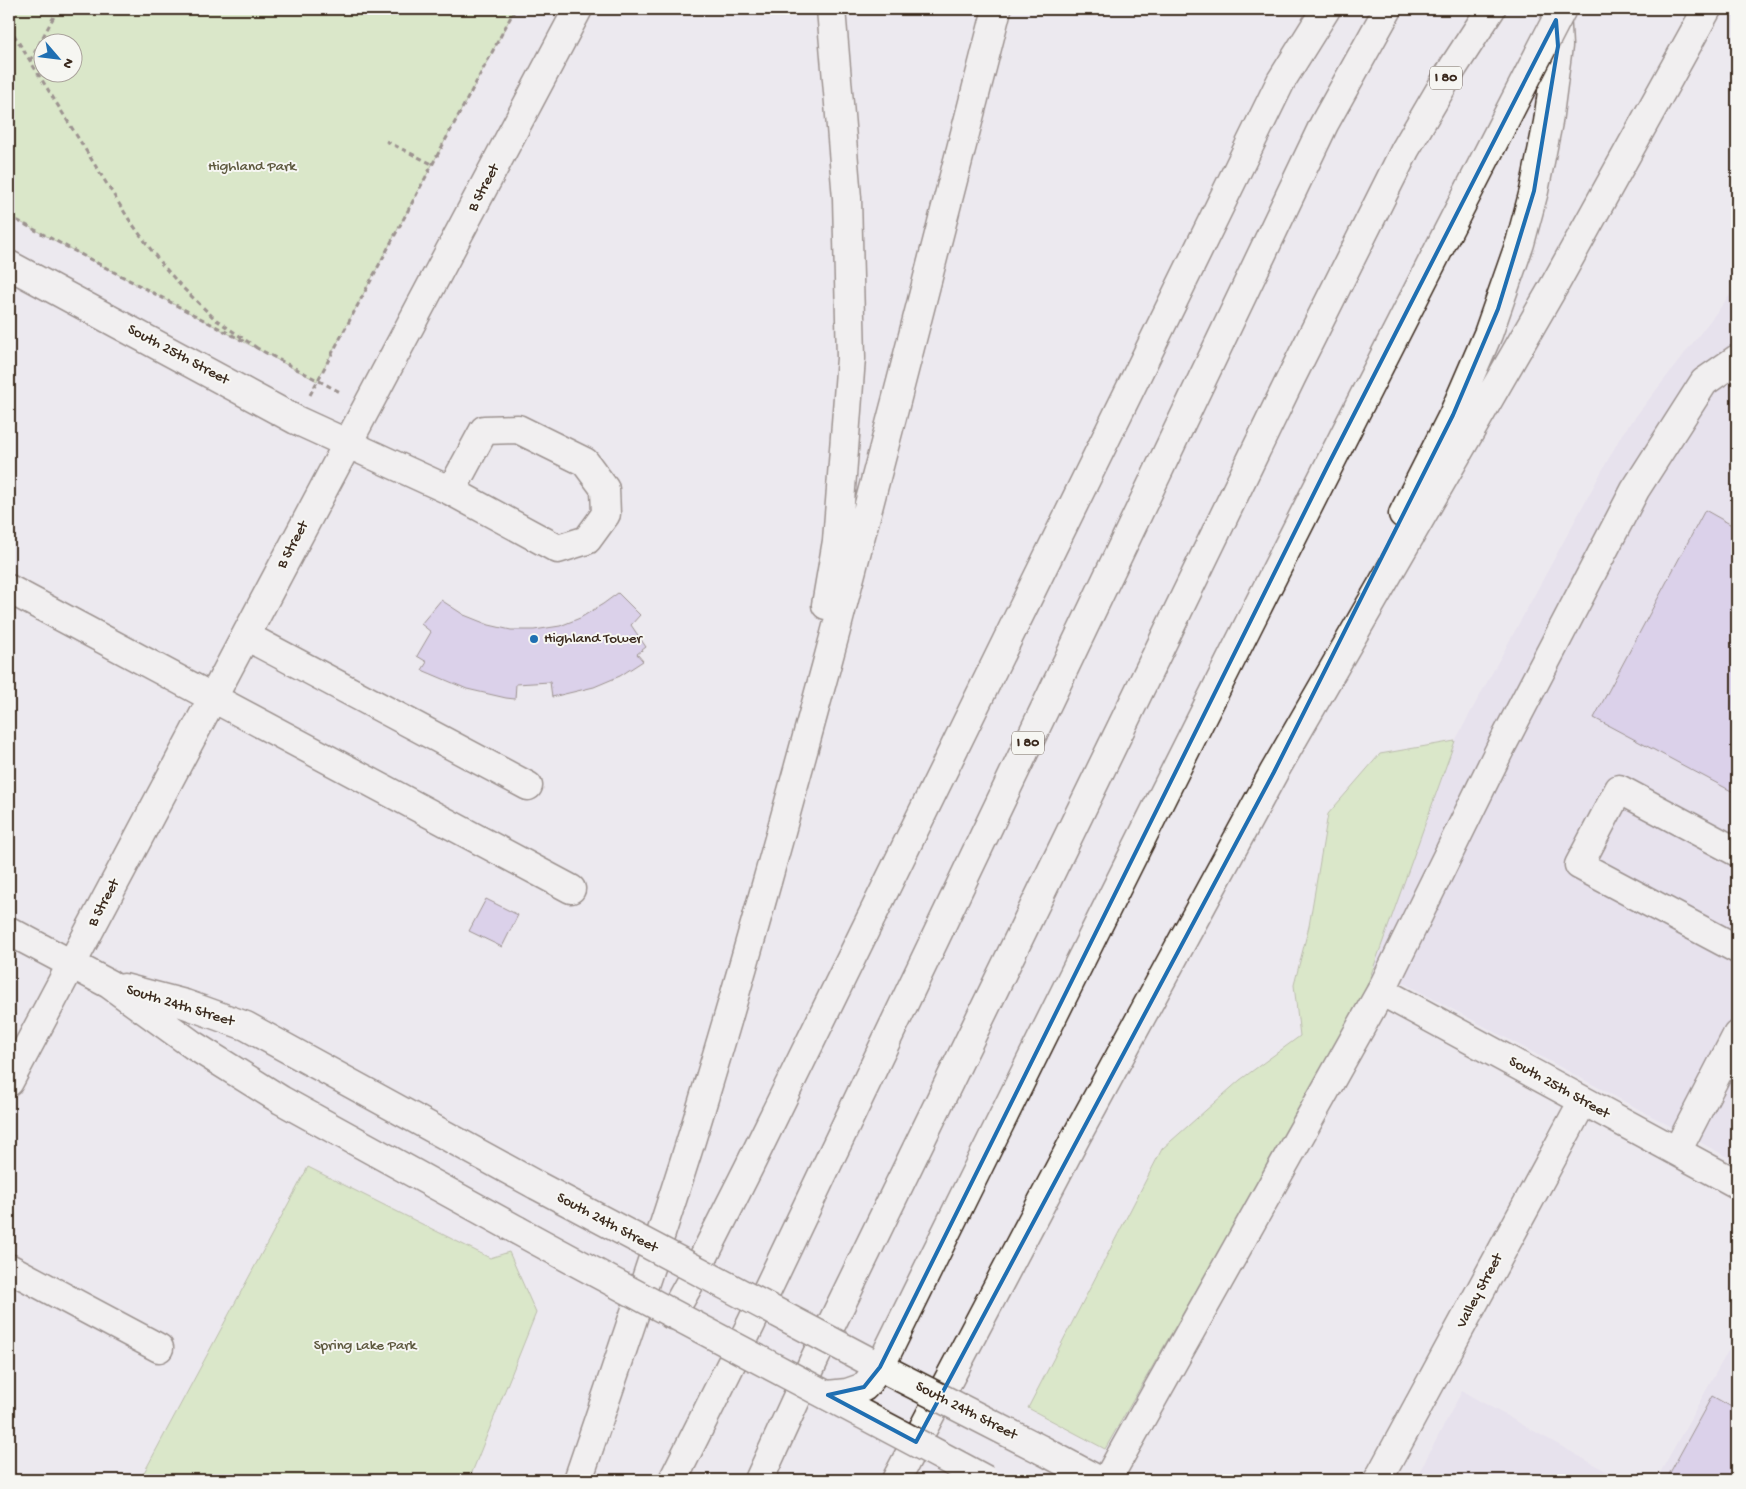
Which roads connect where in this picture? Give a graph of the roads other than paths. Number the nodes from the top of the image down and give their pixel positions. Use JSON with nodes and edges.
{"nodes":[{"id":1,"x":578,"y":9,"type":"edge"},
{"id":2,"x":831,"y":9,"type":"edge"},
{"id":3,"x":998,"y":9,"type":"edge"},
{"id":4,"x":1326,"y":9,"type":"edge"},
{"id":5,"x":1388,"y":9,"type":"edge"},
{"id":6,"x":1491,"y":9,"type":"edge"},
{"id":7,"x":1556,"y":9,"type":"edge"},
{"id":8,"x":1562,"y":9,"type":"edge"},
{"id":9,"x":1707,"y":9,"type":"edge"},
{"id":10,"x":9,"y":265,"type":"edge"},
{"id":11,"x":1737,"y":359,"type":"edge"},
{"id":12,"x":347,"y":444,"type":"junction"},
{"id":13,"x":450,"y":492,"type":"junction"},
{"id":14,"x":9,"y":589,"type":"edge"},
{"id":15,"x":246,"y":636,"type":"junction"},
{"id":16,"x":213,"y":698,"type":"junction"},
{"id":17,"x":801,"y":760,"type":"junction"},
{"id":18,"x":1274,"y":772,"type":"junction"},
{"id":19,"x":528,"y":786,"type":"dead end"},
{"id":20,"x":1737,"y":852,"type":"edge"},
{"id":21,"x":571,"y":889,"type":"dead end"},
{"id":22,"x":9,"y":931,"type":"edge"},
{"id":23,"x":1737,"y":949,"type":"edge"},
{"id":24,"x":72,"y":965,"type":"junction"},
{"id":25,"x":109,"y":984,"type":"junction"},
{"id":26,"x":1381,"y":991,"type":"junction"},
{"id":27,"x":1737,"y":1035,"type":"edge"},
{"id":28,"x":9,"y":1082,"type":"edge"},
{"id":29,"x":1583,"y":1101,"type":"junction"},
{"id":30,"x":1676,"y":1151,"type":"junction"},
{"id":31,"x":1737,"y":1184,"type":"edge"},
{"id":32,"x":9,"y":1268,"type":"edge"},
{"id":33,"x":697,"y":1270,"type":"junction"},
{"id":34,"x":672,"y":1315,"type":"junction"},
{"id":35,"x":159,"y":1348,"type":"dead end"},
{"id":36,"x":880,"y":1367,"type":"junction"},
{"id":37,"x":828,"y":1395,"type":"junction"},
{"id":38,"x":578,"y":1480,"type":"edge"},
{"id":39,"x":673,"y":1480,"type":"edge"},
{"id":40,"x":759,"y":1480,"type":"edge"},
{"id":41,"x":896,"y":1480,"type":"edge"},
{"id":42,"x":986,"y":1480,"type":"edge"},
{"id":43,"x":1098,"y":1480,"type":"edge"},
{"id":44,"x":1106,"y":1480,"type":"edge"},
{"id":45,"x":1378,"y":1480,"type":"edge"}],
"edges":[{"from":1,"to":12,"type":"main road","name":"B Street"},
{"from":2,"to":17,"type":"main road"},
{"from":3,"to":17,"type":"main road"},
{"from":4,"to":33,"type":"main road"},
{"from":5,"to":39,"type":"main road","number":"I 80"},
{"from":6,"to":40,"type":"main road","number":"I 80"},
{"from":7,"to":18,"type":"main road"},
{"from":8,"to":36,"type":"main road","bridge":true},
{"from":9,"to":18,"type":"main road"},
{"from":10,"to":12,"type":"main road","name":"South 25th Street"},
{"from":11,"to":26,"type":"main road"},
{"from":12,"to":13,"type":"main road","name":"South 25th Street"},
{"from":12,"to":15,"type":"main road","name":"B Street"},
{"from":13,"to":13,"type":"main road","name":"South 25th Street"},
{"from":14,"to":16,"type":"main road"},
{"from":15,"to":16,"type":"main road","name":"B Street"},
{"from":15,"to":19,"type":"main road"},
{"from":16,"to":21,"type":"main road"},
{"from":16,"to":24,"type":"main road","name":"B Street"},
{"from":17,"to":38,"type":"main road"},
{"from":18,"to":41,"type":"main road"},
{"from":20,"to":23,"type":"main road"},
{"from":22,"to":24,"type":"main road","name":"South 24th Street"},
{"from":24,"to":25,"type":"main road","name":"South 24th Street"},
{"from":24,"to":28,"type":"main road","name":"B Street"},
{"from":25,"to":33,"type":"main road","name":"South 24th Street","bridge":true},
{"from":25,"to":34,"type":"main road","name":"South 24th Street","bridge":true},
{"from":26,"to":29,"type":"main road","name":"South 25th Street"},
{"from":26,"to":44,"type":"main road"},
{"from":27,"to":30,"type":"main road"},
{"from":29,"to":30,"type":"main road","name":"South 25th Street"},
{"from":29,"to":45,"type":"main road","name":"Valley Street"},
{"from":30,"to":31,"type":"main road","name":"South 25th Street"},
{"from":32,"to":35,"type":"main road"},
{"from":33,"to":34,"type":"main road"},
{"from":33,"to":36,"type":"main road","name":"South 24th Street","bridge":true},
{"from":34,"to":37,"type":"main road","name":"South 24th Street","bridge":true},
{"from":36,"to":37,"type":"main road","bridge":true},
{"from":36,"to":43,"type":"main road","name":"South 24th Street","bridge":true},
{"from":37,"to":42,"type":"main road","name":"South 24th Street","bridge":true}]}
